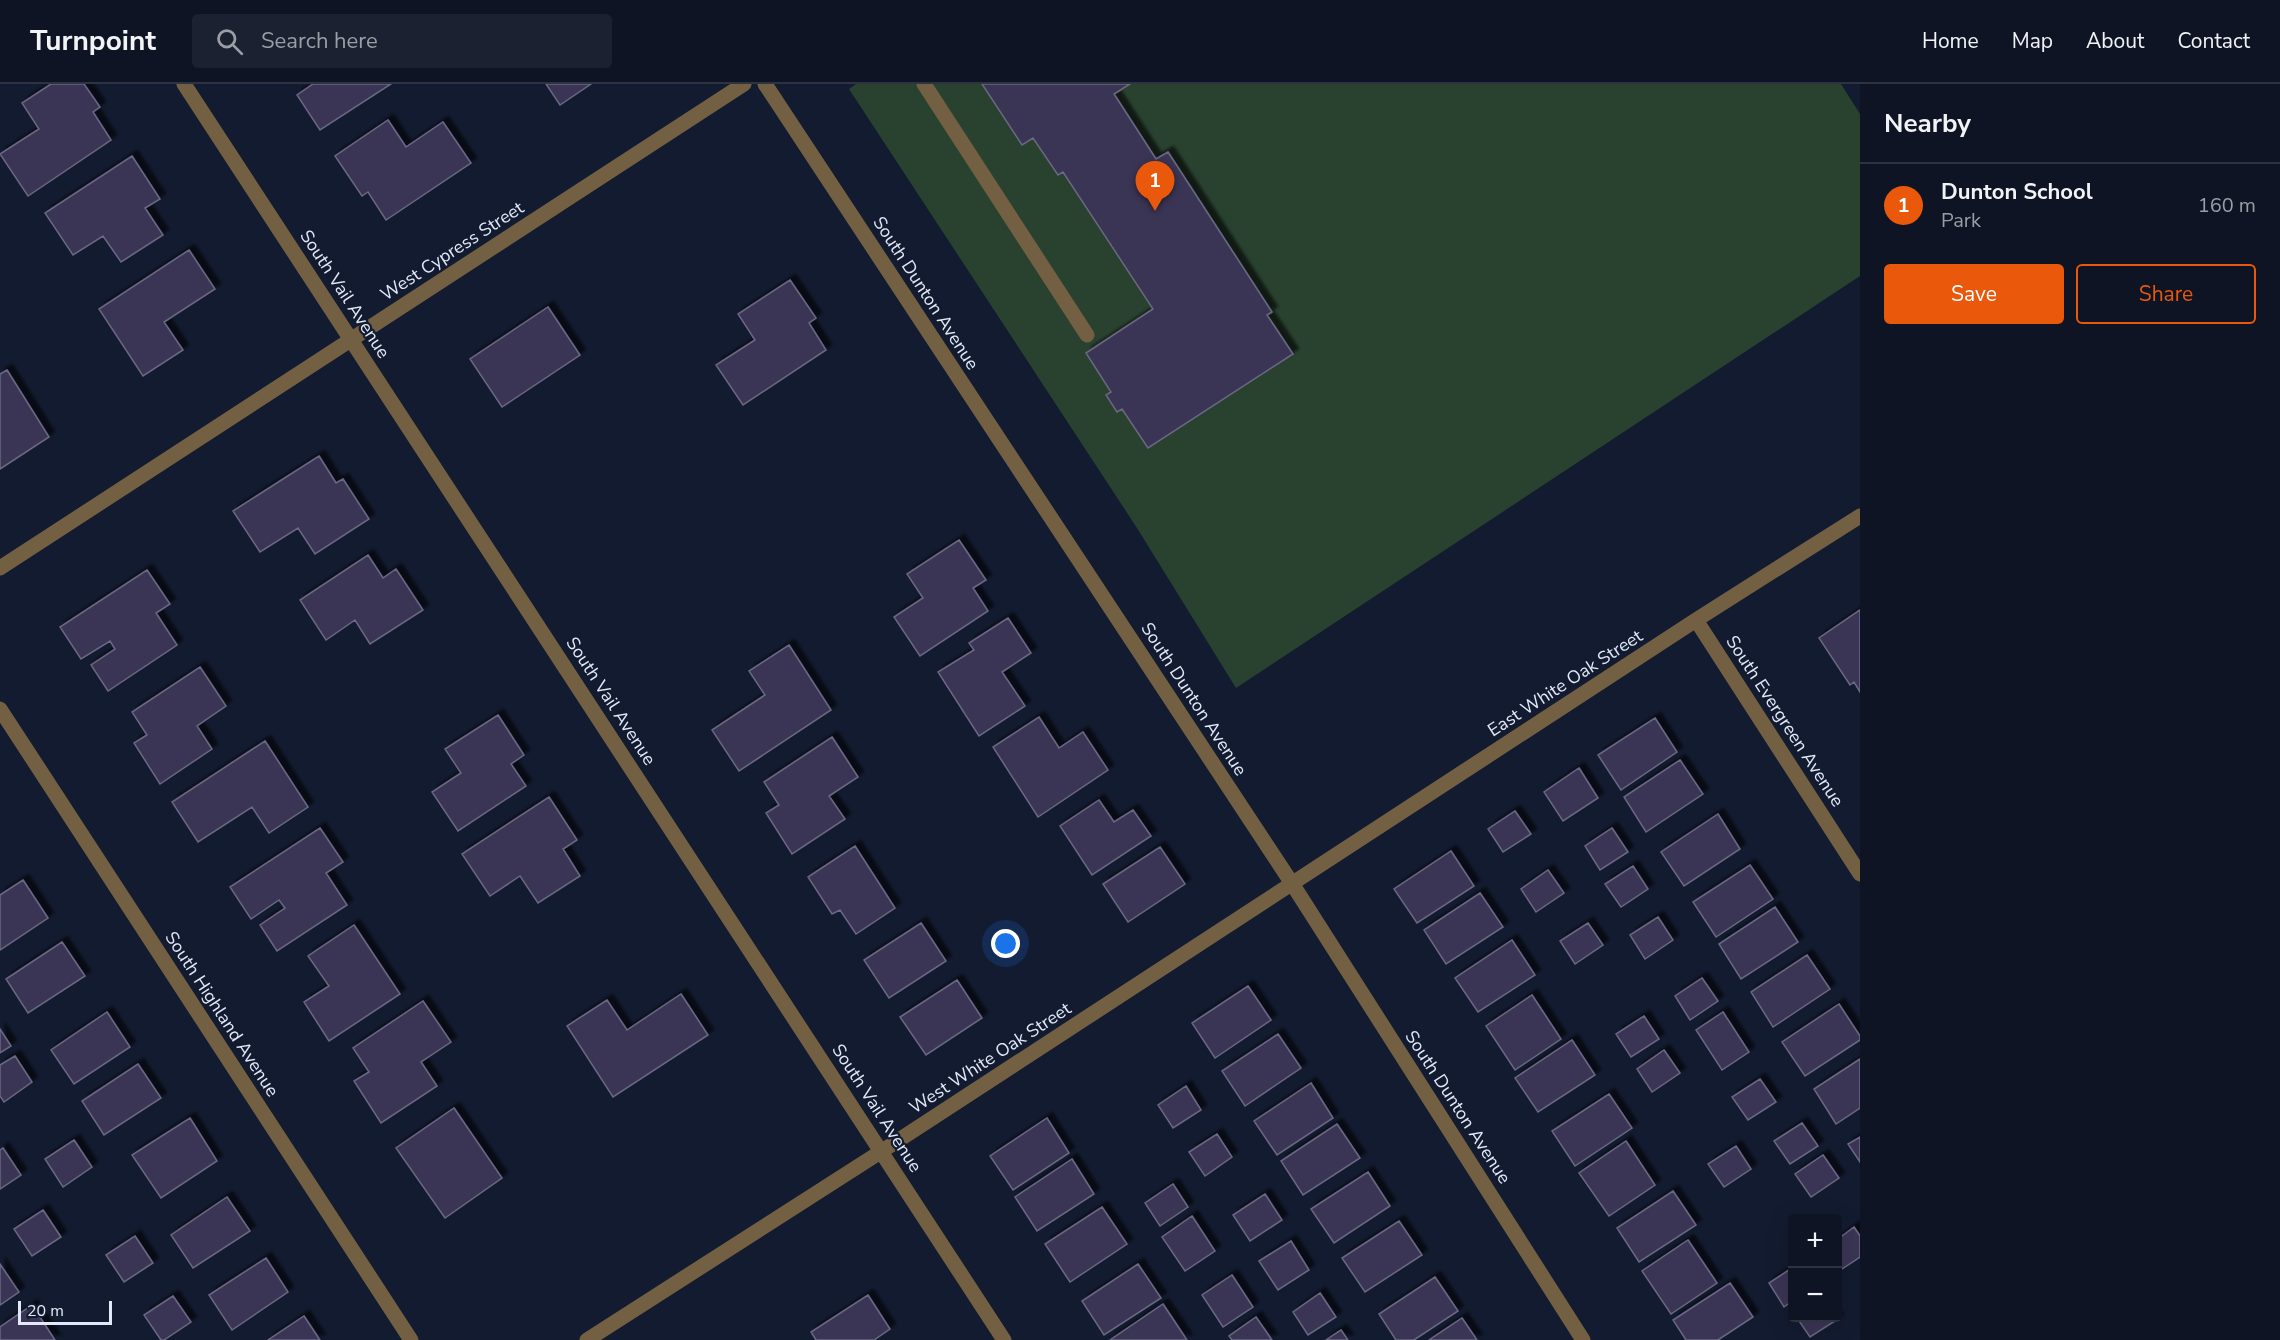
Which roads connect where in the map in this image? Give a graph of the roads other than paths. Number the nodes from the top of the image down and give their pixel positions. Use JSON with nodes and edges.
{"nodes":[{"id":1,"x":184,"y":84,"type":"edge"},
{"id":2,"x":744,"y":84,"type":"edge"},
{"id":3,"x":765,"y":84,"type":"edge"},
{"id":4,"x":924,"y":84,"type":"edge"},
{"id":5,"x":1087,"y":335,"type":"dead end"},
{"id":6,"x":353,"y":340,"type":"junction"},
{"id":7,"x":1860,"y":516,"type":"edge"},
{"id":8,"x":0,"y":568,"type":"edge"},
{"id":9,"x":1696,"y":620,"type":"junction"},
{"id":10,"x":0,"y":709,"type":"edge"},
{"id":11,"x":1860,"y":874,"type":"edge"},
{"id":12,"x":1293,"y":885,"type":"junction"},
{"id":13,"x":882,"y":1151,"type":"junction"},
{"id":14,"x":411,"y":1340,"type":"edge"},
{"id":15,"x":587,"y":1340,"type":"edge"},
{"id":16,"x":1004,"y":1340,"type":"edge"},
{"id":17,"x":1583,"y":1340,"type":"edge"}],
"edges":[{"from":1,"to":6,"type":"street","name":"South Vail Avenue"},
{"from":2,"to":6,"type":"street","name":"West Cypress Street"},
{"from":3,"to":12,"type":"street","name":"South Dunton Avenue"},
{"from":4,"to":5,"type":"street"},
{"from":6,"to":8,"type":"street","name":"West Cypress Street"},
{"from":6,"to":13,"type":"street","name":"South Vail Avenue"},
{"from":7,"to":9,"type":"street","name":"East White Oak Street"},
{"from":9,"to":11,"type":"street","name":"South Evergreen Avenue"},
{"from":9,"to":12,"type":"street","name":"East White Oak Street"},
{"from":10,"to":14,"type":"street","name":"South Highland Avenue"},
{"from":12,"to":13,"type":"street","name":"West White Oak Street"},
{"from":12,"to":17,"type":"street","name":"South Dunton Avenue"},
{"from":13,"to":15,"type":"street","name":"West White Oak Street"},
{"from":13,"to":16,"type":"street","name":"South Vail Avenue"}]}
